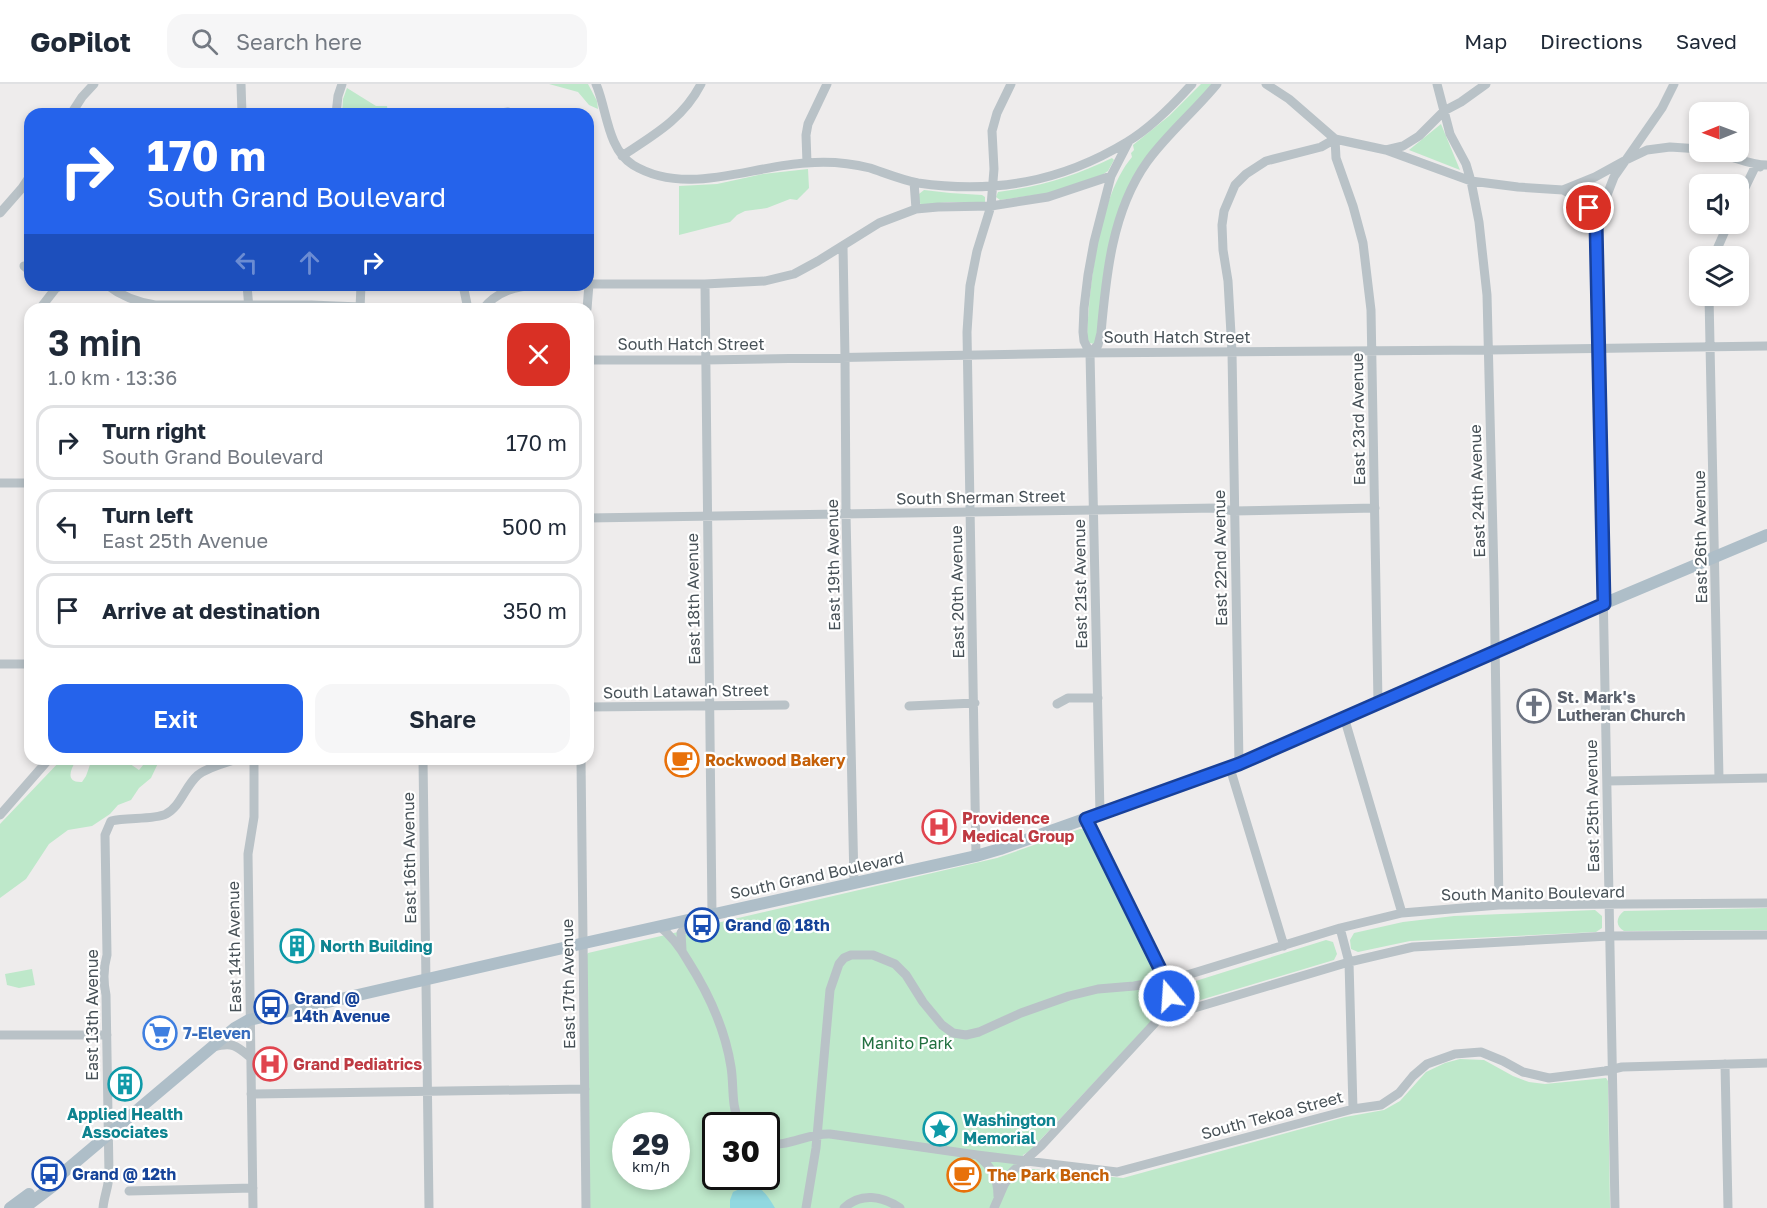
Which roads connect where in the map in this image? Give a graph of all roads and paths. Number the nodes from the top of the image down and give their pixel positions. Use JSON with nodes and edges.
{"nodes":[{"id":1,"x":94,"y":84,"type":"edge"},
{"id":2,"x":241,"y":84,"type":"edge"},
{"id":3,"x":342,"y":84,"type":"edge"},
{"id":4,"x":596,"y":84,"type":"edge"},
{"id":5,"x":702,"y":84,"type":"edge"},
{"id":6,"x":827,"y":84,"type":"edge"},
{"id":7,"x":1011,"y":84,"type":"edge"},
{"id":8,"x":1192,"y":84,"type":"edge"},
{"id":9,"x":1217,"y":84,"type":"edge"},
{"id":10,"x":1266,"y":84,"type":"edge"},
{"id":11,"x":1437,"y":84,"type":"edge"},
{"id":12,"x":1486,"y":84,"type":"edge"},
{"id":13,"x":1674,"y":84,"type":"edge"},
{"id":14,"x":76,"y":108,"type":"edge"},
{"id":15,"x":242,"y":108,"type":"edge"},
{"id":16,"x":337,"y":108,"type":"edge"},
{"id":17,"x":1444,"y":111,"type":"junction"},
{"id":18,"x":1335,"y":139,"type":"junction"},
{"id":19,"x":1129,"y":141,"type":"junction"},
{"id":20,"x":1689,"y":148,"type":"edge"},
{"id":21,"x":1386,"y":150,"type":"junction"},
{"id":22,"x":622,"y":156,"type":"junction"},
{"id":23,"x":1626,"y":160,"type":"junction"},
{"id":24,"x":1747,"y":162,"type":"edge"},
{"id":25,"x":807,"y":163,"type":"junction"},
{"id":26,"x":1756,"y":165,"type":"junction"},
{"id":27,"x":1767,"y":165,"type":"edge"},
{"id":28,"x":1767,"y":171,"type":"edge"},
{"id":29,"x":1111,"y":176,"type":"junction"},
{"id":30,"x":1749,"y":179,"type":"edge"},
{"id":31,"x":1471,"y":181,"type":"junction"},
{"id":32,"x":914,"y":182,"type":"junction"},
{"id":33,"x":992,"y":187,"type":"junction"},
{"id":34,"x":24,"y":190,"type":"edge"},
{"id":35,"x":1563,"y":190,"type":"junction"},
{"id":36,"x":991,"y":206,"type":"junction"},
{"id":37,"x":916,"y":209,"type":"junction"},
{"id":38,"x":0,"y":213,"type":"edge"},
{"id":39,"x":1596,"y":223,"type":"junction"},
{"id":40,"x":843,"y":246,"type":"junction"},
{"id":41,"x":594,"y":284,"type":"edge"},
{"id":42,"x":705,"y":284,"type":"junction"},
{"id":43,"x":115,"y":291,"type":"edge"},
{"id":44,"x":506,"y":291,"type":"edge"},
{"id":45,"x":145,"y":303,"type":"edge"},
{"id":46,"x":488,"y":303,"type":"edge"},
{"id":47,"x":1709,"y":306,"type":"edge"},
{"id":48,"x":1711,"y":346,"type":"junction"},
{"id":49,"x":1767,"y":346,"type":"edge"},
{"id":50,"x":1599,"y":349,"type":"junction"},
{"id":51,"x":1488,"y":350,"type":"junction"},
{"id":52,"x":1372,"y":351,"type":"junction"},
{"id":53,"x":1090,"y":352,"type":"junction"},
{"id":54,"x":1232,"y":352,"type":"junction"},
{"id":55,"x":968,"y":355,"type":"junction"},
{"id":56,"x":845,"y":357,"type":"junction"},
{"id":57,"x":594,"y":360,"type":"edge"},
{"id":58,"x":705,"y":360,"type":"junction"},
{"id":59,"x":0,"y":483,"type":"edge"},
{"id":60,"x":24,"y":483,"type":"edge"},
{"id":61,"x":1375,"y":508,"type":"junction"},
{"id":62,"x":1094,"y":511,"type":"junction"},
{"id":63,"x":1234,"y":511,"type":"junction"},
{"id":64,"x":970,"y":513,"type":"junction"},
{"id":65,"x":846,"y":514,"type":"junction"},
{"id":66,"x":707,"y":516,"type":"junction"},
{"id":67,"x":594,"y":518,"type":"edge"},
{"id":68,"x":1767,"y":535,"type":"edge"},
{"id":69,"x":1716,"y":558,"type":"junction"},
{"id":70,"x":1604,"y":604,"type":"junction"},
{"id":71,"x":1496,"y":652,"type":"junction"},
{"id":72,"x":0,"y":664,"type":"edge"},
{"id":73,"x":24,"y":664,"type":"edge"},
{"id":74,"x":1098,"y":698,"type":"junction"},
{"id":75,"x":975,"y":703,"type":"junction"},
{"id":76,"x":1378,"y":703,"type":"junction"},
{"id":77,"x":1057,"y":704,"type":"dead end"},
{"id":78,"x":785,"y":705,"type":"dead end"},
{"id":79,"x":709,"y":706,"type":"junction"},
{"id":80,"x":909,"y":706,"type":"dead end"},
{"id":81,"x":594,"y":707,"type":"edge"},
{"id":82,"x":1344,"y":717,"type":"junction"},
{"id":83,"x":45,"y":765,"type":"edge"},
{"id":84,"x":218,"y":765,"type":"edge"},
{"id":85,"x":254,"y":765,"type":"edge"},
{"id":86,"x":423,"y":765,"type":"edge"},
{"id":87,"x":581,"y":765,"type":"edge"},
{"id":88,"x":1234,"y":766,"type":"junction"},
{"id":89,"x":1719,"y":778,"type":"junction"},
{"id":90,"x":1767,"y":778,"type":"edge"},
{"id":91,"x":1607,"y":781,"type":"junction"},
{"id":92,"x":1100,"y":814,"type":"junction"},
{"id":93,"x":0,"y":815,"type":"edge"},
{"id":94,"x":1086,"y":819,"type":"junction"},
{"id":95,"x":976,"y":856,"type":"junction"},
{"id":96,"x":854,"y":883,"type":"junction"},
{"id":97,"x":1767,"y":903,"type":"edge"},
{"id":98,"x":1499,"y":905,"type":"junction"},
{"id":99,"x":1610,"y":906,"type":"junction"},
{"id":100,"x":1402,"y":913,"type":"junction"},
{"id":101,"x":712,"y":915,"type":"junction"},
{"id":102,"x":690,"y":920,"type":"junction"},
{"id":103,"x":659,"y":926,"type":"junction"},
{"id":104,"x":1340,"y":928,"type":"junction"},
{"id":105,"x":1767,"y":935,"type":"edge"},
{"id":106,"x":1610,"y":936,"type":"junction"},
{"id":107,"x":582,"y":943,"type":"junction"},
{"id":108,"x":1284,"y":946,"type":"junction"},
{"id":109,"x":683,"y":952,"type":"junction"},
{"id":110,"x":1349,"y":962,"type":"junction"},
{"id":111,"x":426,"y":981,"type":"junction"},
{"id":112,"x":1166,"y":981,"type":"junction"},
{"id":113,"x":1167,"y":1005,"type":"junction"},
{"id":114,"x":249,"y":1020,"type":"junction"},
{"id":115,"x":0,"y":1035,"type":"edge"},
{"id":116,"x":106,"y":1035,"type":"junction"},
{"id":117,"x":211,"y":1048,"type":"junction"},
{"id":118,"x":250,"y":1057,"type":"junction"},
{"id":119,"x":1767,"y":1063,"type":"edge"},
{"id":120,"x":1725,"y":1064,"type":"junction"},
{"id":121,"x":1612,"y":1069,"type":"junction"},
{"id":122,"x":585,"y":1089,"type":"junction"},
{"id":123,"x":427,"y":1091,"type":"junction"},
{"id":124,"x":251,"y":1094,"type":"junction"},
{"id":125,"x":1353,"y":1109,"type":"junction"},
{"id":126,"x":735,"y":1112,"type":"edge"},
{"id":127,"x":817,"y":1135,"type":"junction"},
{"id":128,"x":108,"y":1136,"type":"junction"},
{"id":129,"x":780,"y":1144,"type":"edge"},
{"id":130,"x":976,"y":1155,"type":"junction"},
{"id":131,"x":1025,"y":1161,"type":"junction"},
{"id":132,"x":58,"y":1177,"type":"junction"},
{"id":133,"x":253,"y":1188,"type":"junction"},
{"id":134,"x":129,"y":1191,"type":"dead end"},
{"id":135,"x":996,"y":1204,"type":"edge"},
{"id":136,"x":10,"y":1208,"type":"edge"},
{"id":137,"x":24,"y":1208,"type":"edge"},
{"id":138,"x":103,"y":1208,"type":"edge"},
{"id":139,"x":253,"y":1208,"type":"edge"},
{"id":140,"x":429,"y":1208,"type":"edge"},
{"id":141,"x":586,"y":1208,"type":"edge"},
{"id":142,"x":806,"y":1208,"type":"edge"},
{"id":143,"x":844,"y":1208,"type":"edge"},
{"id":144,"x":900,"y":1208,"type":"edge"},
{"id":145,"x":1615,"y":1208,"type":"edge"},
{"id":146,"x":1728,"y":1208,"type":"edge"}],
"edges":[{"from":1,"to":14,"type":"street"},
{"from":2,"to":15,"type":"street"},
{"from":3,"to":16,"type":"street"},
{"from":4,"to":22,"type":"street"},
{"from":5,"to":22,"type":"street"},
{"from":6,"to":25,"type":"street"},
{"from":7,"to":33,"type":"street","name":"East 20th Avenue"},
{"from":8,"to":19,"type":"street"},
{"from":9,"to":53,"type":"street"},
{"from":10,"to":18,"type":"street"},
{"from":11,"to":17,"type":"street","name":"East 24th Avenue"},
{"from":12,"to":17,"type":"street"},
{"from":13,"to":23,"type":"street"},
{"from":17,"to":21,"type":"street"},
{"from":17,"to":31,"type":"street","name":"East 24th Avenue"},
{"from":18,"to":21,"type":"street"},
{"from":18,"to":52,"type":"street","name":"East 23rd Avenue"},
{"from":18,"to":54,"type":"street","name":"East 22nd Avenue"},
{"from":19,"to":29,"type":"street"},
{"from":19,"to":33,"type":"street"},
{"from":20,"to":23,"type":"street"},
{"from":21,"to":31,"type":"street"},
{"from":22,"to":25,"type":"street"},
{"from":23,"to":35,"type":"street"},
{"from":23,"to":39,"type":"street","name":"East 25th Avenue"},
{"from":24,"to":26,"type":"street"},
{"from":25,"to":32,"type":"street"},
{"from":26,"to":27,"type":"street"},
{"from":26,"to":28,"type":"street"},
{"from":26,"to":30,"type":"street"},
{"from":29,"to":36,"type":"street"},
{"from":29,"to":53,"type":"street"},
{"from":31,"to":35,"type":"street"},
{"from":31,"to":51,"type":"street","name":"East 24th Avenue"},
{"from":32,"to":33,"type":"street"},
{"from":32,"to":37,"type":"street"},
{"from":33,"to":36,"type":"street","name":"East 20th Avenue"},
{"from":34,"to":38,"type":"street"},
{"from":35,"to":39,"type":"street"},
{"from":36,"to":37,"type":"street"},
{"from":36,"to":55,"type":"street","name":"East 20th Avenue"},
{"from":37,"to":40,"type":"street"},
{"from":39,"to":50,"type":"street","name":"East 25th Avenue"},
{"from":40,"to":42,"type":"street"},
{"from":40,"to":56,"type":"street","name":"East 19th Avenue"},
{"from":41,"to":42,"type":"street"},
{"from":42,"to":58,"type":"street","name":"East 18th Avenue"},
{"from":43,"to":45,"type":"street"},
{"from":44,"to":46,"type":"street"},
{"from":47,"to":48,"type":"street","name":"East 26th Avenue"},
{"from":48,"to":49,"type":"street","name":"South Hatch Street"},
{"from":48,"to":50,"type":"street","name":"South Hatch Street"},
{"from":48,"to":69,"type":"street","name":"East 26th Avenue"},
{"from":50,"to":51,"type":"street","name":"South Hatch Street"},
{"from":50,"to":70,"type":"street","name":"East 25th Avenue"},
{"from":51,"to":52,"type":"street","name":"South Hatch Street"},
{"from":51,"to":71,"type":"street","name":"East 24th Avenue"},
{"from":52,"to":54,"type":"street","name":"South Hatch Street"},
{"from":52,"to":61,"type":"street","name":"East 23rd Avenue"},
{"from":53,"to":54,"type":"street","name":"South Hatch Street"},
{"from":53,"to":55,"type":"street","name":"South Hatch Street"},
{"from":53,"to":62,"type":"street","name":"East 21st Avenue"},
{"from":54,"to":63,"type":"street","name":"East 22nd Avenue"},
{"from":55,"to":56,"type":"street","name":"South Hatch Street"},
{"from":55,"to":64,"type":"street","name":"East 20th Avenue"},
{"from":56,"to":58,"type":"street","name":"South Hatch Street"},
{"from":56,"to":65,"type":"street","name":"East 19th Avenue"},
{"from":57,"to":58,"type":"street","name":"South Hatch Street"},
{"from":58,"to":66,"type":"street","name":"East 18th Avenue"},
{"from":59,"to":60,"type":"street"},
{"from":61,"to":63,"type":"street","name":"South Sherman Street"},
{"from":61,"to":76,"type":"street","name":"East 23rd Avenue"},
{"from":62,"to":63,"type":"street","name":"South Sherman Street"},
{"from":62,"to":64,"type":"street","name":"South Sherman Street"},
{"from":62,"to":74,"type":"street","name":"East 21st Avenue"},
{"from":63,"to":88,"type":"street","name":"East 22nd Avenue"},
{"from":64,"to":65,"type":"street","name":"South Sherman Street"},
{"from":64,"to":75,"type":"street","name":"East 20th Avenue"},
{"from":65,"to":66,"type":"street","name":"South Sherman Street"},
{"from":65,"to":96,"type":"street","name":"East 19th Avenue"},
{"from":66,"to":67,"type":"street","name":"South Sherman Street"},
{"from":66,"to":79,"type":"street","name":"East 18th Avenue"},
{"from":68,"to":69,"type":"main road","name":"South Grand Boulevard"},
{"from":69,"to":70,"type":"main road","name":"South Grand Boulevard"},
{"from":69,"to":89,"type":"street","name":"East 26th Avenue"},
{"from":70,"to":71,"type":"main road","name":"South Grand Boulevard"},
{"from":70,"to":91,"type":"street","name":"East 25th Avenue"},
{"from":71,"to":76,"type":"main road","name":"South Grand Boulevard"},
{"from":71,"to":98,"type":"street","name":"East 24th Avenue"},
{"from":72,"to":73,"type":"street"},
{"from":74,"to":77,"type":"street"},
{"from":74,"to":92,"type":"street","name":"East 21st Avenue"},
{"from":75,"to":80,"type":"street"},
{"from":75,"to":95,"type":"street","name":"East 20th Avenue"},
{"from":76,"to":82,"type":"main road","name":"South Grand Boulevard"},
{"from":78,"to":79,"type":"street","name":"South Latawah Street"},
{"from":79,"to":81,"type":"street","name":"South Latawah Street"},
{"from":79,"to":101,"type":"street","name":"East 18th Avenue"},
{"from":82,"to":88,"type":"main road","name":"South Grand Boulevard"},
{"from":82,"to":100,"type":"street"},
{"from":83,"to":93,"type":"street"},
{"from":84,"to":116,"type":"street","name":"East 13th Avenue"},
{"from":85,"to":114,"type":"street","name":"East 14th Avenue"},
{"from":86,"to":111,"type":"street","name":"East 16th Avenue"},
{"from":87,"to":107,"type":"street","name":"East 17th Avenue"},
{"from":88,"to":92,"type":"main road","name":"South Grand Boulevard"},
{"from":88,"to":108,"type":"street","name":"East 22nd Avenue"},
{"from":89,"to":90,"type":"street"},
{"from":89,"to":91,"type":"street"},
{"from":91,"to":99,"type":"street","name":"East 25th Avenue"},
{"from":92,"to":94,"type":"main road","name":"South Grand Boulevard"},
{"from":94,"to":95,"type":"main road","name":"South Grand Boulevard"},
{"from":94,"to":112,"type":"street"},
{"from":95,"to":96,"type":"main road","name":"South Grand Boulevard"},
{"from":96,"to":101,"type":"main road","name":"South Grand Boulevard"},
{"from":97,"to":99,"type":"street","name":"South Manito Boulevard"},
{"from":98,"to":99,"type":"street","name":"South Manito Boulevard"},
{"from":98,"to":100,"type":"street","name":"South Manito Boulevard"},
{"from":99,"to":106,"type":"street","name":"East 25th Avenue"},
{"from":100,"to":104,"type":"street","name":"South Manito Boulevard"},
{"from":101,"to":102,"type":"main road","name":"South Grand Boulevard"},
{"from":102,"to":103,"type":"main road","name":"South Grand Boulevard"},
{"from":102,"to":109,"type":"street"},
{"from":103,"to":107,"type":"main road","name":"South Grand Boulevard"},
{"from":103,"to":109,"type":"street"},
{"from":104,"to":108,"type":"street","name":"South Manito Boulevard"},
{"from":104,"to":110,"type":"street"},
{"from":105,"to":106,"type":"street"},
{"from":106,"to":110,"type":"street"},
{"from":106,"to":121,"type":"street","name":"East 25th Avenue"},
{"from":107,"to":111,"type":"main road","name":"South Grand Boulevard"},
{"from":107,"to":122,"type":"street","name":"East 17th Avenue"},
{"from":108,"to":112,"type":"street","name":"South Manito Boulevard"},
{"from":109,"to":126,"type":"street"},
{"from":110,"to":113,"type":"street"},
{"from":110,"to":125,"type":"street"},
{"from":111,"to":114,"type":"main road","name":"South Grand Boulevard"},
{"from":111,"to":123,"type":"street","name":"East 16th Avenue"},
{"from":112,"to":113,"type":"street"},
{"from":112,"to":127,"type":"street","name":"South Manito Boulevard"},
{"from":113,"to":131,"type":"street"},
{"from":114,"to":117,"type":"main road","name":"South Grand Boulevard"},
{"from":114,"to":118,"type":"street","name":"East 14th Avenue"},
{"from":115,"to":116,"type":"street"},
{"from":116,"to":128,"type":"street","name":"East 13th Avenue"},
{"from":117,"to":118,"type":"street"},
{"from":117,"to":128,"type":"main road","name":"South Grand Boulevard"},
{"from":118,"to":124,"type":"street","name":"East 14th Avenue"},
{"from":119,"to":120,"type":"street","name":"South Tekoa Street"},
{"from":120,"to":121,"type":"street","name":"South Tekoa Street"},
{"from":120,"to":146,"type":"street"},
{"from":121,"to":125,"type":"street","name":"South Tekoa Street"},
{"from":121,"to":145,"type":"street","name":"East 25th Avenue"},
{"from":122,"to":123,"type":"street"},
{"from":122,"to":141,"type":"street","name":"East 17th Avenue"},
{"from":123,"to":124,"type":"street"},
{"from":123,"to":140,"type":"street","name":"East 16th Avenue"},
{"from":124,"to":133,"type":"street","name":"East 14th Avenue"},
{"from":125,"to":131,"type":"street","name":"South Tekoa Street"},
{"from":127,"to":129,"type":"street","name":"South Tekoa Street"},
{"from":127,"to":130,"type":"street","name":"South Tekoa Street"},
{"from":127,"to":142,"type":"street"},
{"from":128,"to":132,"type":"main road","name":"South Grand Boulevard"},
{"from":128,"to":138,"type":"street","name":"East 13th Avenue"},
{"from":130,"to":131,"type":"street","name":"South Tekoa Street"},
{"from":130,"to":135,"type":"street"},
{"from":131,"to":135,"type":"street"},
{"from":132,"to":136,"type":"main road","name":"South Grand Boulevard"},
{"from":132,"to":137,"type":"main road","name":"South Grand Boulevard"},
{"from":133,"to":134,"type":"street"},
{"from":133,"to":139,"type":"street","name":"East 14th Avenue"},
{"from":143,"to":144,"type":"street"}]}
